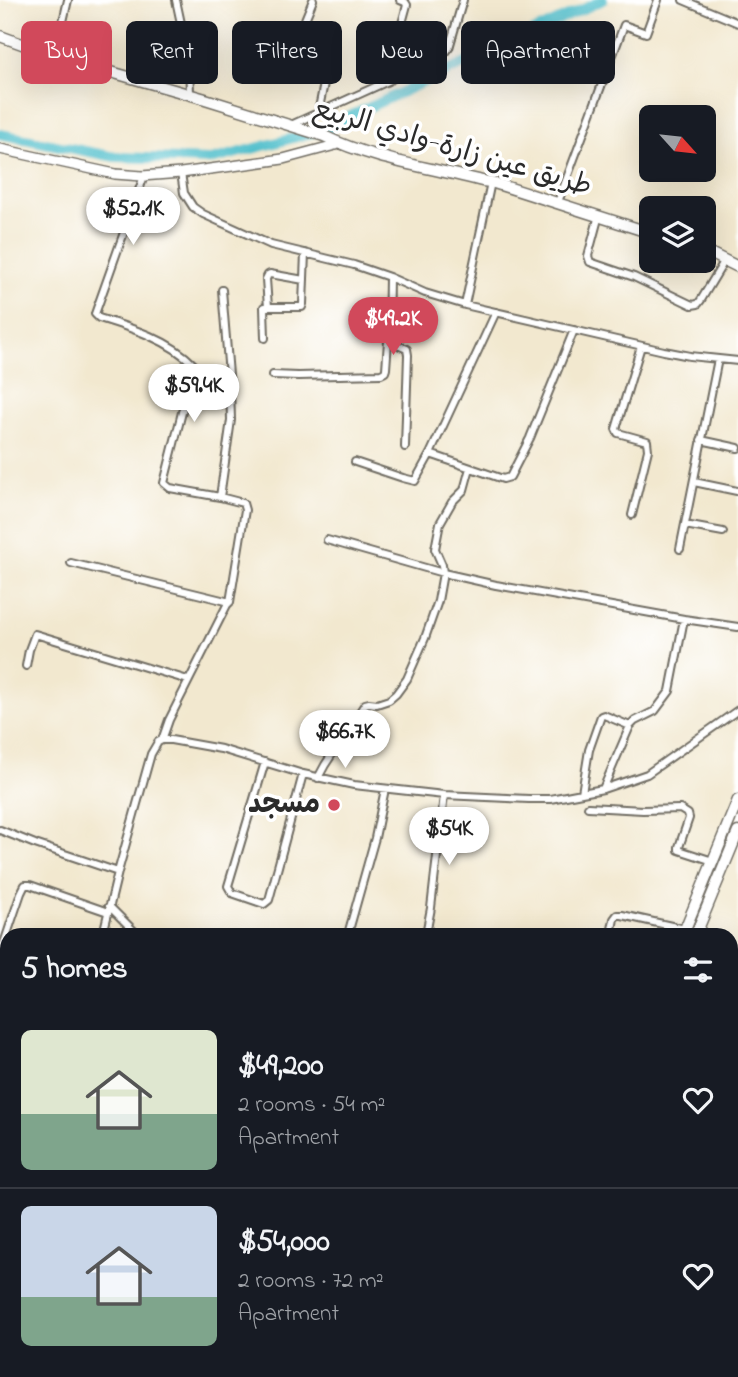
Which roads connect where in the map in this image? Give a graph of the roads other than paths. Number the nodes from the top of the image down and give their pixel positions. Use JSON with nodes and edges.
{"nodes":[{"id":1,"x":68,"y":0,"type":"edge"},
{"id":2,"x":176,"y":0,"type":"edge"},
{"id":3,"x":313,"y":0,"type":"edge"},
{"id":4,"x":400,"y":0,"type":"edge"},
{"id":5,"x":463,"y":0,"type":"edge"},
{"id":6,"x":658,"y":0,"type":"edge"},
{"id":7,"x":683,"y":0,"type":"edge"},
{"id":8,"x":63,"y":21,"type":"edge"},
{"id":9,"x":403,"y":21,"type":"edge"},
{"id":10,"x":738,"y":23,"type":"edge"},
{"id":11,"x":0,"y":36,"type":"edge"},
{"id":12,"x":21,"y":45,"type":"edge"},
{"id":13,"x":447,"y":52,"type":"edge"},
{"id":14,"x":112,"y":72,"type":"edge"},
{"id":15,"x":382,"y":84,"type":"edge"},
{"id":16,"x":190,"y":94,"type":"junction"},
{"id":17,"x":317,"y":113,"type":"junction"},
{"id":18,"x":289,"y":125,"type":"junction"},
{"id":19,"x":339,"y":144,"type":"junction"},
{"id":20,"x":0,"y":149,"type":"edge"},
{"id":21,"x":181,"y":173,"type":"junction"},
{"id":22,"x":144,"y":176,"type":"junction"},
{"id":23,"x":491,"y":182,"type":"junction"},
{"id":24,"x":558,"y":202,"type":"junction"},
{"id":25,"x":598,"y":215,"type":"junction"},
{"id":26,"x":639,"y":229,"type":"edge"},
{"id":27,"x":305,"y":253,"type":"junction"},
{"id":28,"x":716,"y":256,"type":"edge"},
{"id":29,"x":725,"y":260,"type":"junction"},
{"id":30,"x":738,"y":267,"type":"edge"},
{"id":31,"x":389,"y":277,"type":"junction"},
{"id":32,"x":304,"y":280,"type":"junction"},
{"id":33,"x":222,"y":290,"type":"dead end"},
{"id":34,"x":466,"y":305,"type":"junction"},
{"id":35,"x":268,"y":307,"type":"junction"},
{"id":36,"x":496,"y":312,"type":"junction"},
{"id":37,"x":574,"y":330,"type":"junction"},
{"id":38,"x":265,"y":338,"type":"dead end"},
{"id":39,"x":388,"y":341,"type":"junction"},
{"id":40,"x":641,"y":346,"type":"junction"},
{"id":41,"x":718,"y":359,"type":"junction"},
{"id":42,"x":738,"y":361,"type":"edge"},
{"id":43,"x":273,"y":375,"type":"dead end"},
{"id":44,"x":701,"y":440,"type":"junction"},
{"id":45,"x":405,"y":447,"type":"dead end"},
{"id":46,"x":738,"y":448,"type":"edge"},
{"id":47,"x":430,"y":454,"type":"junction"},
{"id":48,"x":355,"y":462,"type":"dead end"},
{"id":49,"x":470,"y":468,"type":"junction"},
{"id":50,"x":694,"y":482,"type":"junction"},
{"id":51,"x":737,"y":491,"type":"edge"},
{"id":52,"x":220,"y":497,"type":"junction"},
{"id":53,"x":632,"y":515,"type":"dead end"},
{"id":54,"x":685,"y":525,"type":"junction"},
{"id":55,"x":723,"y":532,"type":"dead end"},
{"id":56,"x":327,"y":540,"type":"dead end"},
{"id":57,"x":680,"y":549,"type":"dead end"},
{"id":58,"x":71,"y":563,"type":"dead end"},
{"id":59,"x":443,"y":573,"type":"junction"},
{"id":60,"x":230,"y":602,"type":"junction"},
{"id":61,"x":684,"y":619,"type":"junction"},
{"id":62,"x":738,"y":627,"type":"edge"},
{"id":63,"x":26,"y":666,"type":"dead end"},
{"id":64,"x":188,"y":680,"type":"junction"},
{"id":65,"x":738,"y":710,"type":"edge"},
{"id":66,"x":630,"y":726,"type":"junction"},
{"id":67,"x":162,"y":740,"type":"junction"},
{"id":68,"x":265,"y":762,"type":"junction"},
{"id":69,"x":303,"y":774,"type":"junction"},
{"id":70,"x":318,"y":778,"type":"junction"},
{"id":71,"x":385,"y":789,"type":"junction"},
{"id":72,"x":603,"y":789,"type":"junction"},
{"id":73,"x":582,"y":793,"type":"junction"},
{"id":74,"x":444,"y":795,"type":"junction"},
{"id":75,"x":738,"y":800,"type":"edge"},
{"id":76,"x":588,"y":807,"type":"dead end"},
{"id":77,"x":0,"y":830,"type":"edge"},
{"id":78,"x":737,"y":836,"type":"edge"},
{"id":79,"x":713,"y":861,"type":"junction"},
{"id":80,"x":118,"y":872,"type":"junction"},
{"id":81,"x":108,"y":909,"type":"junction"},
{"id":82,"x":9,"y":928,"type":"edge"},
{"id":83,"x":104,"y":928,"type":"edge"},
{"id":84,"x":131,"y":928,"type":"edge"},
{"id":85,"x":350,"y":928,"type":"edge"},
{"id":86,"x":427,"y":928,"type":"edge"},
{"id":87,"x":612,"y":928,"type":"edge"},
{"id":88,"x":669,"y":928,"type":"edge"},
{"id":89,"x":686,"y":928,"type":"edge"},
{"id":90,"x":699,"y":928,"type":"edge"}],
"edges":[{"from":1,"to":8,"type":"street"},
{"from":2,"to":16,"type":"street"},
{"from":3,"to":17,"type":"street"},
{"from":4,"to":9,"type":"street"},
{"from":5,"to":13,"type":"street"},
{"from":6,"to":24,"type":"street"},
{"from":7,"to":10,"type":"street"},
{"from":11,"to":12,"type":"main road","name":"طريق عين زارة-وادي الربيع"},
{"from":14,"to":16,"type":"main road","name":"طريق عين زارة-وادي الربيع"},
{"from":15,"to":17,"type":"street"},
{"from":16,"to":18,"type":"main road","name":"طريق عين زارة-وادي الربيع"},
{"from":17,"to":18,"type":"street"},
{"from":18,"to":19,"type":"main road","name":"طريق عين زارة-وادي الربيع"},
{"from":19,"to":21,"type":"main road"},
{"from":19,"to":23,"type":"main road","name":"طريق عين زارة-وادي الربيع"},
{"from":20,"to":22,"type":"main road"},
{"from":21,"to":22,"type":"main road"},
{"from":21,"to":27,"type":"street"},
{"from":22,"to":52,"type":"street"},
{"from":23,"to":24,"type":"main road","name":"طريق عين زارة-وادي الربيع"},
{"from":23,"to":34,"type":"street"},
{"from":24,"to":25,"type":"main road","name":"طريق عين زارة-وادي الربيع"},
{"from":25,"to":26,"type":"main road","name":"طريق عين زارة-وادي الربيع"},
{"from":25,"to":29,"type":"street"},
{"from":27,"to":31,"type":"street"},
{"from":27,"to":32,"type":"street"},
{"from":28,"to":29,"type":"main road"},
{"from":29,"to":30,"type":"main road"},
{"from":31,"to":34,"type":"street"},
{"from":31,"to":39,"type":"street"},
{"from":32,"to":35,"type":"street"},
{"from":32,"to":35,"type":"street"},
{"from":33,"to":52,"type":"street"},
{"from":34,"to":36,"type":"street"},
{"from":35,"to":38,"type":"street"},
{"from":36,"to":37,"type":"street"},
{"from":36,"to":47,"type":"street"},
{"from":37,"to":40,"type":"street"},
{"from":37,"to":49,"type":"street"},
{"from":39,"to":43,"type":"street"},
{"from":39,"to":45,"type":"street"},
{"from":40,"to":41,"type":"street"},
{"from":40,"to":53,"type":"street"},
{"from":41,"to":42,"type":"street"},
{"from":41,"to":44,"type":"street"},
{"from":44,"to":46,"type":"street"},
{"from":44,"to":50,"type":"street"},
{"from":47,"to":48,"type":"street"},
{"from":47,"to":49,"type":"street"},
{"from":49,"to":59,"type":"street"},
{"from":50,"to":51,"type":"street"},
{"from":50,"to":54,"type":"street"},
{"from":52,"to":60,"type":"street"},
{"from":54,"to":55,"type":"street"},
{"from":54,"to":57,"type":"street"},
{"from":56,"to":59,"type":"street"},
{"from":58,"to":60,"type":"street"},
{"from":59,"to":61,"type":"street"},
{"from":59,"to":70,"type":"street"},
{"from":60,"to":64,"type":"street"},
{"from":61,"to":62,"type":"street"},
{"from":61,"to":66,"type":"street"},
{"from":63,"to":64,"type":"street"},
{"from":64,"to":67,"type":"street"},
{"from":65,"to":72,"type":"street"},
{"from":66,"to":72,"type":"street"},
{"from":66,"to":73,"type":"street"},
{"from":67,"to":68,"type":"street"},
{"from":67,"to":80,"type":"street"},
{"from":68,"to":69,"type":"street"},
{"from":68,"to":69,"type":"street"},
{"from":69,"to":70,"type":"street"},
{"from":70,"to":71,"type":"street"},
{"from":71,"to":74,"type":"street"},
{"from":71,"to":85,"type":"street"},
{"from":72,"to":73,"type":"street"},
{"from":73,"to":74,"type":"street"},
{"from":74,"to":86,"type":"street"},
{"from":75,"to":79,"type":"main road"},
{"from":76,"to":79,"type":"street"},
{"from":77,"to":80,"type":"street"},
{"from":78,"to":90,"type":"main road"},
{"from":79,"to":89,"type":"main road"},
{"from":80,"to":81,"type":"street"},
{"from":81,"to":82,"type":"street"},
{"from":81,"to":83,"type":"street"},
{"from":81,"to":84,"type":"street"},
{"from":87,"to":88,"type":"street"}]}
